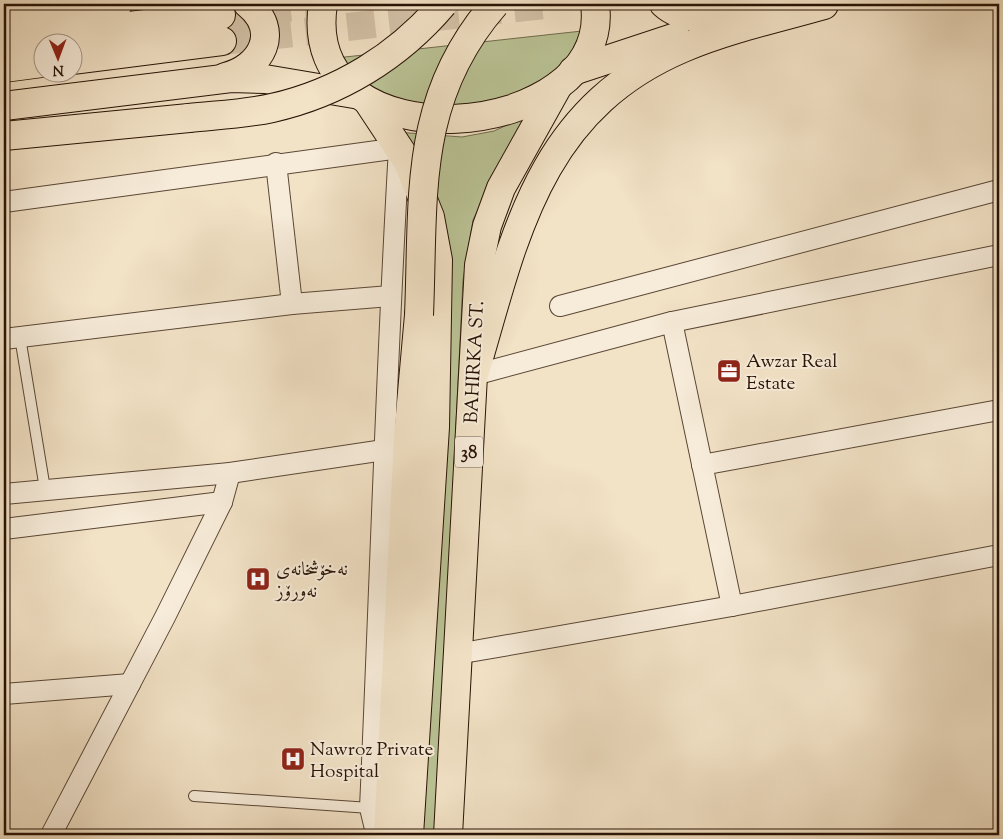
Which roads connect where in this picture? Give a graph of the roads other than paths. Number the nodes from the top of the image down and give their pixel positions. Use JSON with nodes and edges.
{"nodes":[{"id":1,"x":118,"y":4,"type":"edge"},
{"id":2,"x":248,"y":4,"type":"edge"},
{"id":3,"x":323,"y":4,"type":"edge"},
{"id":4,"x":442,"y":4,"type":"edge"},
{"id":5,"x":495,"y":4,"type":"edge"},
{"id":6,"x":595,"y":4,"type":"edge"},
{"id":7,"x":664,"y":4,"type":"edge"},
{"id":8,"x":827,"y":4,"type":"edge"},
{"id":9,"x":777,"y":14,"type":"junction"},
{"id":10,"x":4,"y":16,"type":"edge"},
{"id":11,"x":82,"y":36,"type":"edge"},
{"id":12,"x":32,"y":38,"type":"edge"},
{"id":13,"x":4,"y":40,"type":"edge"},
{"id":14,"x":82,"y":58,"type":"edge"},
{"id":15,"x":32,"y":64,"type":"edge"},
{"id":16,"x":4,"y":68,"type":"edge"},
{"id":17,"x":565,"y":79,"type":"junction"},
{"id":18,"x":214,"y":80,"type":"junction"},
{"id":19,"x":362,"y":98,"type":"junction"},
{"id":20,"x":4,"y":106,"type":"edge"},
{"id":21,"x":4,"y":136,"type":"edge"},
{"id":22,"x":399,"y":148,"type":"junction"},
{"id":23,"x":276,"y":163,"type":"junction"},
{"id":24,"x":999,"y":190,"type":"edge"},
{"id":25,"x":4,"y":202,"type":"edge"},
{"id":26,"x":999,"y":255,"type":"edge"},
{"id":27,"x":390,"y":296,"type":"junction"},
{"id":28,"x":292,"y":304,"type":"junction"},
{"id":29,"x":560,"y":306,"type":"dead end"},
{"id":30,"x":672,"y":322,"type":"junction"},
{"id":31,"x":12,"y":338,"type":"edge"},
{"id":32,"x":474,"y":375,"type":"junction"},
{"id":33,"x":999,"y":410,"type":"edge"},
{"id":34,"x":384,"y":450,"type":"junction"},
{"id":35,"x":702,"y":465,"type":"junction"},
{"id":36,"x":230,"y":472,"type":"junction"},
{"id":37,"x":45,"y":489,"type":"junction"},
{"id":38,"x":4,"y":494,"type":"edge"},
{"id":39,"x":222,"y":502,"type":"junction"},
{"id":40,"x":4,"y":529,"type":"edge"},
{"id":41,"x":999,"y":555,"type":"edge"},
{"id":42,"x":732,"y":606,"type":"junction"},
{"id":43,"x":457,"y":654,"type":"junction"},
{"id":44,"x":130,"y":684,"type":"junction"},
{"id":45,"x":4,"y":694,"type":"edge"},
{"id":46,"x":194,"y":796,"type":"dead end"},
{"id":47,"x":370,"y":808,"type":"junction"},
{"id":48,"x":50,"y":835,"type":"edge"},
{"id":49,"x":382,"y":835,"type":"edge"},
{"id":50,"x":388,"y":835,"type":"edge"},
{"id":51,"x":409,"y":835,"type":"edge"},
{"id":52,"x":448,"y":835,"type":"edge"}],
"edges":[{"from":1,"to":10,"type":"main road"},
{"from":2,"to":18,"type":"main road"},
{"from":3,"to":19,"type":"main road","number":"38"},
{"from":4,"to":21,"type":"main road","bridge":true},
{"from":5,"to":50,"type":"main road","bridge":true},
{"from":6,"to":17,"type":"main road","number":"38"},
{"from":7,"to":9,"type":"main road"},
{"from":8,"to":9,"type":"main road"},
{"from":8,"to":32,"type":"main road"},
{"from":9,"to":17,"type":"main road"},
{"from":11,"to":14,"type":"main road"},
{"from":12,"to":13,"type":"main road"},
{"from":15,"to":16,"type":"main road"},
{"from":17,"to":19,"type":"main road","number":"38"},
{"from":17,"to":32,"type":"main road","name":"BAHIRKA ST.","number":"38"},
{"from":18,"to":19,"type":"main road"},
{"from":18,"to":20,"type":"main road"},
{"from":19,"to":22,"type":"main road","name":"BAHIRKA ST.","number":"38"},
{"from":22,"to":23,"type":"street"},
{"from":22,"to":27,"type":"street"},
{"from":22,"to":51,"type":"main road","name":"BAHIRKA ST.","number":"38"},
{"from":23,"to":25,"type":"street"},
{"from":23,"to":28,"type":"street"},
{"from":24,"to":29,"type":"street"},
{"from":26,"to":30,"type":"street"},
{"from":27,"to":28,"type":"street"},
{"from":27,"to":34,"type":"street"},
{"from":28,"to":31,"type":"street"},
{"from":30,"to":32,"type":"street"},
{"from":30,"to":35,"type":"street"},
{"from":31,"to":37,"type":"lane"},
{"from":32,"to":43,"type":"main road","name":"BAHIRKA ST.","number":"38"},
{"from":33,"to":35,"type":"street"},
{"from":34,"to":36,"type":"street"},
{"from":34,"to":47,"type":"street"},
{"from":35,"to":42,"type":"street"},
{"from":36,"to":37,"type":"street"},
{"from":36,"to":39,"type":"street"},
{"from":37,"to":38,"type":"street"},
{"from":39,"to":40,"type":"street"},
{"from":39,"to":44,"type":"street"},
{"from":41,"to":42,"type":"street"},
{"from":42,"to":43,"type":"street"},
{"from":43,"to":52,"type":"main road","name":"BAHIRKA ST.","number":"38"},
{"from":44,"to":45,"type":"street"},
{"from":44,"to":48,"type":"street"},
{"from":46,"to":47,"type":"lane"},
{"from":47,"to":49,"type":"street"}]}
